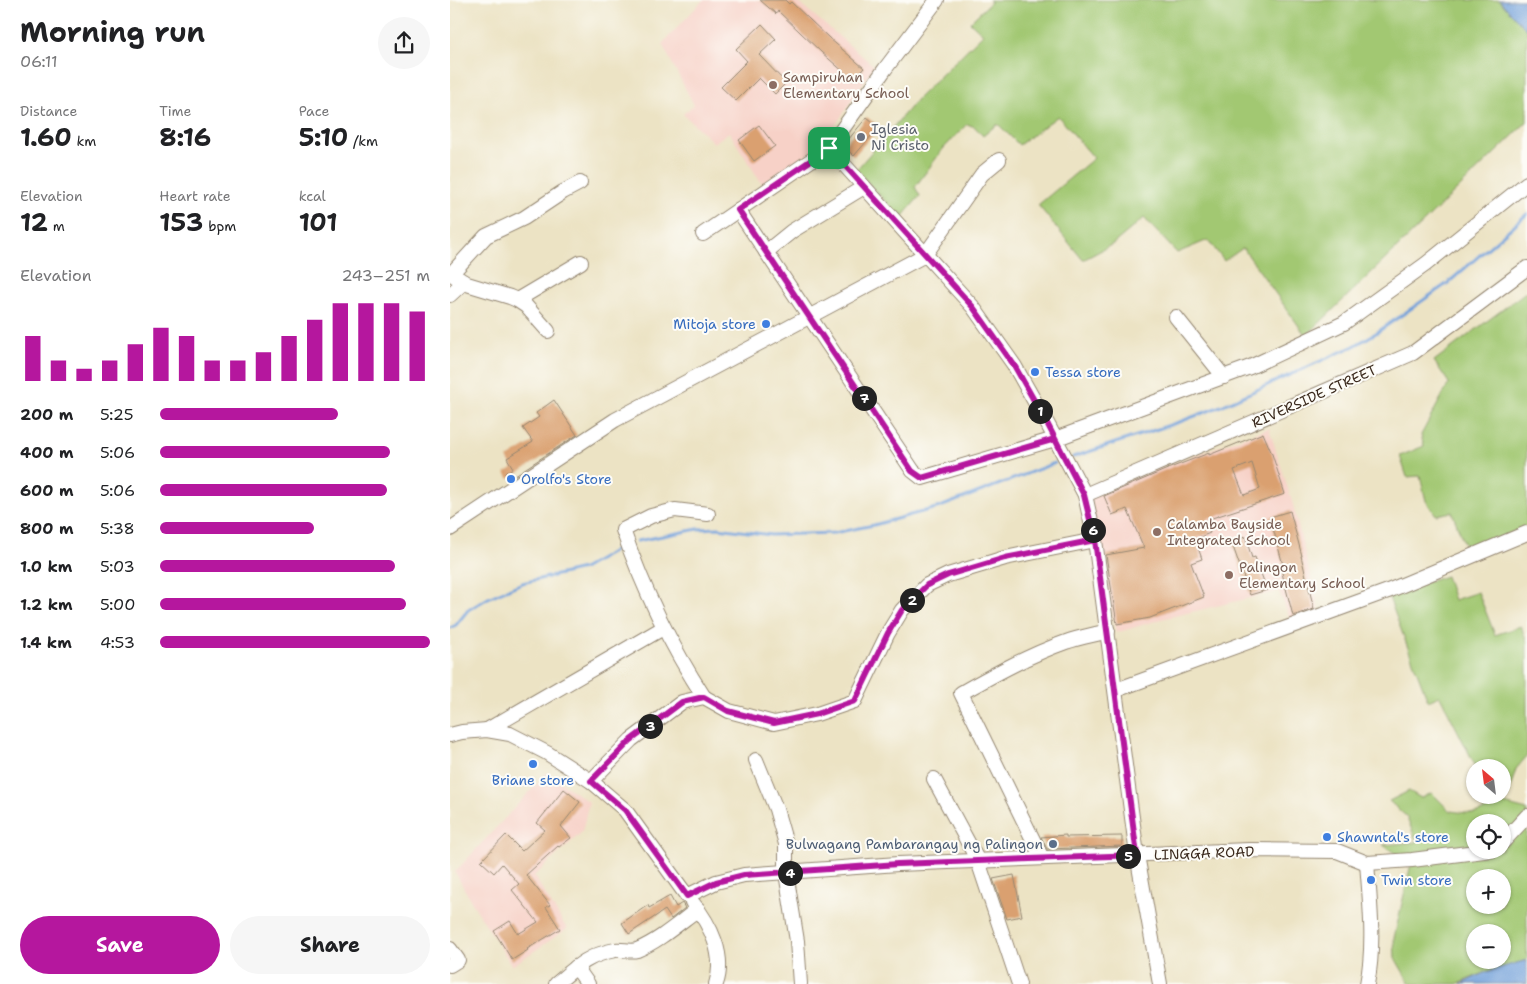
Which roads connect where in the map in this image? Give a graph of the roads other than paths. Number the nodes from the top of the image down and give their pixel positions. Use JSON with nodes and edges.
{"nodes":[{"id":1,"x":938,"y":0,"type":"edge"},
{"id":2,"x":829,"y":148,"type":"junction"},
{"id":3,"x":999,"y":160,"type":"dead end"},
{"id":4,"x":580,"y":183,"type":"dead end"},
{"id":5,"x":1527,"y":183,"type":"edge"},
{"id":6,"x":864,"y":187,"type":"junction"},
{"id":7,"x":738,"y":210,"type":"junction"},
{"id":8,"x":703,"y":234,"type":"dead end"},
{"id":9,"x":766,"y":252,"type":"junction"},
{"id":10,"x":925,"y":254,"type":"junction"},
{"id":11,"x":581,"y":262,"type":"dead end"},
{"id":12,"x":1527,"y":268,"type":"edge"},
{"id":13,"x":451,"y":274,"type":"edge"},
{"id":14,"x":464,"y":282,"type":"junction"},
{"id":15,"x":450,"y":295,"type":"edge"},
{"id":16,"x":517,"y":300,"type":"junction"},
{"id":17,"x":810,"y":317,"type":"junction"},
{"id":18,"x":1176,"y":317,"type":"dead end"},
{"id":19,"x":548,"y":331,"type":"dead end"},
{"id":20,"x":1224,"y":377,"type":"junction"},
{"id":21,"x":1055,"y":439,"type":"junction"},
{"id":22,"x":1084,"y":495,"type":"junction"},
{"id":23,"x":708,"y":514,"type":"dead end"},
{"id":24,"x":450,"y":529,"type":"edge"},
{"id":25,"x":1527,"y":533,"type":"edge"},
{"id":26,"x":1095,"y":540,"type":"junction"},
{"id":27,"x":663,"y":628,"type":"junction"},
{"id":28,"x":1108,"y":631,"type":"junction"},
{"id":29,"x":1116,"y":690,"type":"junction"},
{"id":30,"x":704,"y":697,"type":"junction"},
{"id":31,"x":487,"y":730,"type":"junction"},
{"id":32,"x":450,"y":736,"type":"edge"},
{"id":33,"x":756,"y":760,"type":"dead end"},
{"id":34,"x":934,"y":779,"type":"dead end"},
{"id":35,"x":591,"y":781,"type":"junction"},
{"id":36,"x":1527,"y":816,"type":"edge"},
{"id":37,"x":1511,"y":834,"type":"edge"},
{"id":38,"x":1466,"y":853,"type":"edge"},
{"id":39,"x":1137,"y":855,"type":"junction"},
{"id":40,"x":1042,"y":858,"type":"junction"},
{"id":41,"x":978,"y":861,"type":"junction"},
{"id":42,"x":1367,"y":863,"type":"junction"},
{"id":43,"x":786,"y":873,"type":"junction"},
{"id":44,"x":687,"y":896,"type":"junction"},
{"id":45,"x":698,"y":909,"type":"junction"},
{"id":46,"x":450,"y":949,"type":"edge"},
{"id":47,"x":450,"y":965,"type":"edge"},
{"id":48,"x":576,"y":967,"type":"junction"},
{"id":49,"x":556,"y":984,"type":"edge"},
{"id":50,"x":588,"y":984,"type":"edge"},
{"id":51,"x":716,"y":984,"type":"edge"},
{"id":52,"x":800,"y":984,"type":"edge"},
{"id":53,"x":1019,"y":984,"type":"edge"},
{"id":54,"x":1160,"y":984,"type":"edge"},
{"id":55,"x":1367,"y":984,"type":"edge"}],
"edges":[{"from":1,"to":2,"type":"street"},
{"from":2,"to":6,"type":"street"},
{"from":2,"to":7,"type":"street"},
{"from":3,"to":10,"type":"street"},
{"from":4,"to":13,"type":"street"},
{"from":5,"to":20,"type":"street"},
{"from":6,"to":9,"type":"street"},
{"from":6,"to":10,"type":"street"},
{"from":7,"to":8,"type":"street"},
{"from":7,"to":9,"type":"street"},
{"from":9,"to":17,"type":"street"},
{"from":10,"to":17,"type":"street"},
{"from":10,"to":21,"type":"street"},
{"from":11,"to":16,"type":"street"},
{"from":12,"to":22,"type":"street","name":"RIVERSIDE STREET"},
{"from":13,"to":14,"type":"street"},
{"from":14,"to":15,"type":"street"},
{"from":14,"to":16,"type":"street"},
{"from":16,"to":19,"type":"street"},
{"from":17,"to":21,"type":"street"},
{"from":17,"to":24,"type":"street"},
{"from":18,"to":20,"type":"street"},
{"from":20,"to":21,"type":"street"},
{"from":21,"to":22,"type":"street"},
{"from":22,"to":26,"type":"street"},
{"from":23,"to":27,"type":"street"},
{"from":25,"to":29,"type":"street"},
{"from":26,"to":28,"type":"street"},
{"from":26,"to":30,"type":"street"},
{"from":27,"to":30,"type":"street"},
{"from":27,"to":31,"type":"street"},
{"from":28,"to":29,"type":"street"},
{"from":28,"to":40,"type":"street"},
{"from":29,"to":39,"type":"street"},
{"from":30,"to":35,"type":"street"},
{"from":31,"to":32,"type":"street"},
{"from":31,"to":35,"type":"street"},
{"from":33,"to":43,"type":"street"},
{"from":34,"to":41,"type":"street"},
{"from":35,"to":44,"type":"street"},
{"from":36,"to":37,"type":"street"},
{"from":38,"to":42,"type":"street"},
{"from":39,"to":40,"type":"street","name":"LINGGA ROAD"},
{"from":39,"to":42,"type":"street","name":"LINGGA ROAD"},
{"from":39,"to":54,"type":"street"},
{"from":40,"to":41,"type":"street","name":"LINGGA ROAD"},
{"from":41,"to":43,"type":"street","name":"LINGGA ROAD"},
{"from":41,"to":53,"type":"street"},
{"from":42,"to":55,"type":"street"},
{"from":43,"to":44,"type":"street","name":"LINGGA ROAD"},
{"from":43,"to":52,"type":"street"},
{"from":44,"to":45,"type":"street"},
{"from":45,"to":48,"type":"street"},
{"from":45,"to":51,"type":"street"},
{"from":46,"to":47,"type":"street"},
{"from":48,"to":49,"type":"street"},
{"from":48,"to":50,"type":"street"}]}
